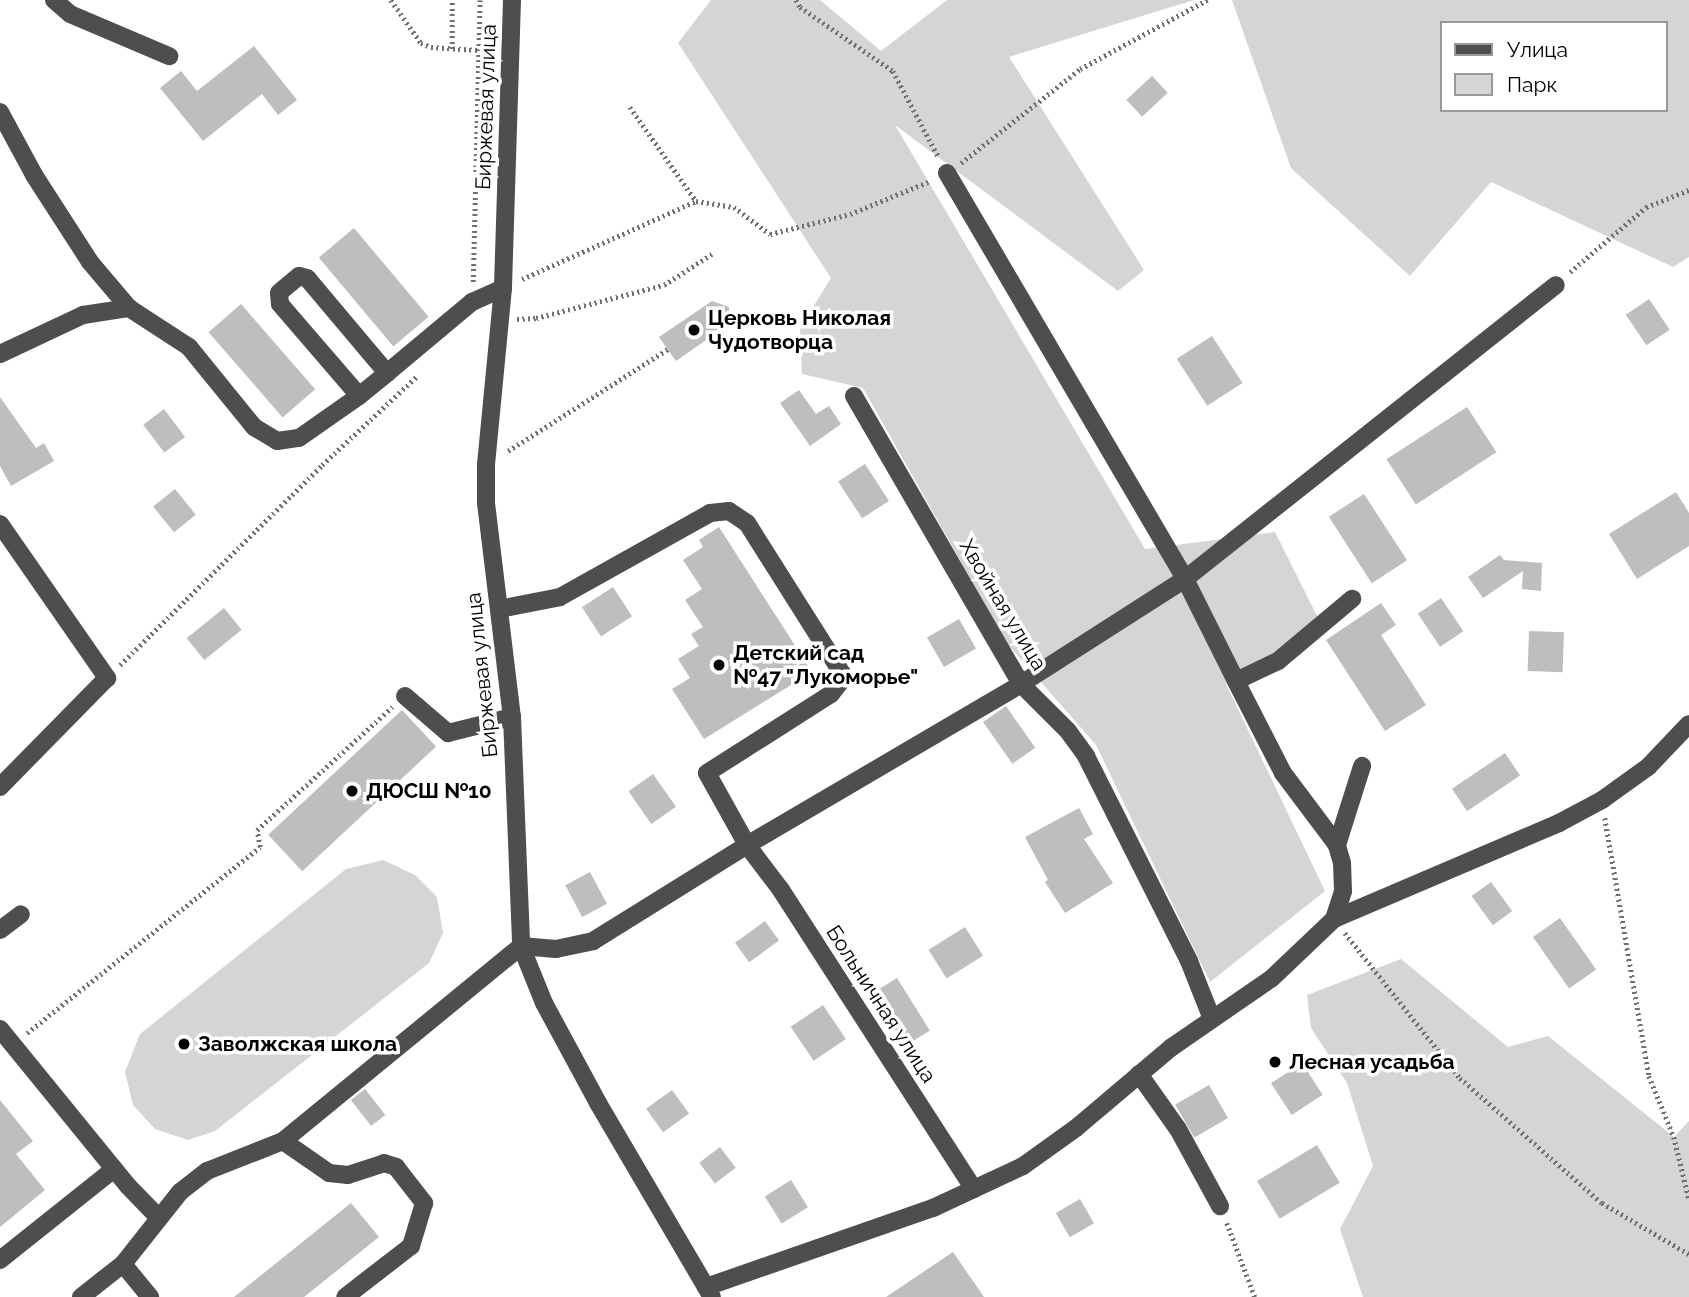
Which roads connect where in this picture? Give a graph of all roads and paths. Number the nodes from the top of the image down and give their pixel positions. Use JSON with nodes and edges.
{"nodes":[{"id":1,"x":54,"y":0,"type":"edge"},
{"id":2,"x":391,"y":0,"type":"edge"},
{"id":3,"x":452,"y":0,"type":"edge"},
{"id":4,"x":512,"y":0,"type":"edge"},
{"id":5,"x":796,"y":0,"type":"edge"},
{"id":6,"x":1207,"y":0,"type":"edge"},
{"id":7,"x":452,"y":49,"type":"junction"},
{"id":8,"x":478,"y":50,"type":"dead end"},
{"id":9,"x":169,"y":56,"type":"dead end"},
{"id":10,"x":630,"y":107,"type":"dead end"},
{"id":11,"x":0,"y":112,"type":"edge"},
{"id":12,"x":947,"y":173,"type":"junction"},
{"id":13,"x":1689,"y":190,"type":"edge"},
{"id":14,"x":696,"y":201,"type":"junction"},
{"id":15,"x":712,"y":254,"type":"dead end"},
{"id":16,"x":1556,"y":285,"type":"joint"},
{"id":17,"x":503,"y":288,"type":"junction"},
{"id":18,"x":128,"y":308,"type":"junction"},
{"id":19,"x":498,"y":320,"type":"junction"},
{"id":20,"x":667,"y":349,"type":"dead end"},
{"id":21,"x":0,"y":354,"type":"edge"},
{"id":22,"x":387,"y":373,"type":"junction"},
{"id":23,"x":359,"y":396,"type":"junction"},
{"id":24,"x":854,"y":396,"type":"dead end"},
{"id":25,"x":486,"y":465,"type":"junction"},
{"id":26,"x":0,"y":524,"type":"edge"},
{"id":27,"x":1185,"y":579,"type":"junction"},
{"id":28,"x":1352,"y":598,"type":"dead end"},
{"id":29,"x":499,"y":609,"type":"junction"},
{"id":30,"x":1236,"y":681,"type":"junction"},
{"id":31,"x":1021,"y":684,"type":"junction"},
{"id":32,"x":405,"y":696,"type":"joint"},
{"id":33,"x":512,"y":717,"type":"junction"},
{"id":34,"x":1689,"y":724,"type":"edge"},
{"id":35,"x":1363,"y":766,"type":"dead end"},
{"id":36,"x":0,"y":787,"type":"edge"},
{"id":37,"x":1602,"y":800,"type":"junction"},
{"id":38,"x":747,"y":845,"type":"junction"},
{"id":39,"x":1337,"y":845,"type":"junction"},
{"id":40,"x":21,"y":914,"type":"dead end"},
{"id":41,"x":1334,"y":919,"type":"junction"},
{"id":42,"x":0,"y":930,"type":"edge"},
{"id":43,"x":521,"y":946,"type":"junction"},
{"id":44,"x":1212,"y":1018,"type":"junction"},
{"id":45,"x":0,"y":1029,"type":"edge"},
{"id":46,"x":13,"y":1045,"type":"junction"},
{"id":47,"x":1139,"y":1073,"type":"junction"},
{"id":48,"x":283,"y":1141,"type":"junction"},
{"id":49,"x":114,"y":1169,"type":"junction"},
{"id":50,"x":974,"y":1189,"type":"junction"},
{"id":51,"x":1689,"y":1199,"type":"edge"},
{"id":52,"x":1220,"y":1206,"type":"joint"},
{"id":53,"x":158,"y":1217,"type":"junction"},
{"id":54,"x":1689,"y":1254,"type":"edge"},
{"id":55,"x":0,"y":1260,"type":"edge"},
{"id":56,"x":123,"y":1264,"type":"junction"},
{"id":57,"x":709,"y":1292,"type":"edge"},
{"id":58,"x":81,"y":1297,"type":"edge"},
{"id":59,"x":150,"y":1297,"type":"edge"},
{"id":60,"x":345,"y":1297,"type":"edge"},
{"id":61,"x":1255,"y":1297,"type":"edge"}],
"edges":[{"from":1,"to":9,"type":"street"},
{"from":2,"to":7,"type":"path"},
{"from":3,"to":7,"type":"path"},
{"from":4,"to":17,"type":"street","name":"Биржевая улица"},
{"from":5,"to":12,"type":"path"},
{"from":6,"to":12,"type":"path"},
{"from":7,"to":8,"type":"path"},
{"from":10,"to":14,"type":"path"},
{"from":11,"to":18,"type":"street"},
{"from":12,"to":14,"type":"path"},
{"from":12,"to":27,"type":"street"},
{"from":13,"to":16,"type":"path"},
{"from":14,"to":17,"type":"path"},
{"from":15,"to":19,"type":"path"},
{"from":16,"to":27,"type":"street"},
{"from":17,"to":19,"type":"street","name":"Биржевая улица"},
{"from":17,"to":22,"type":"street"},
{"from":18,"to":21,"type":"street"},
{"from":18,"to":23,"type":"street"},
{"from":19,"to":25,"type":"street","name":"Биржевая улица"},
{"from":20,"to":25,"type":"path"},
{"from":22,"to":23,"type":"street"},
{"from":22,"to":23,"type":"street"},
{"from":24,"to":31,"type":"street","name":"Хвойная улица"},
{"from":25,"to":29,"type":"street","name":"Биржевая улица"},
{"from":26,"to":36,"type":"street"},
{"from":27,"to":30,"type":"street"},
{"from":27,"to":31,"type":"street"},
{"from":28,"to":30,"type":"street"},
{"from":29,"to":33,"type":"street","name":"Биржевая улица"},
{"from":29,"to":38,"type":"street","name":"Больничная улица"},
{"from":30,"to":39,"type":"street"},
{"from":31,"to":38,"type":"street"},
{"from":31,"to":44,"type":"street","name":"Хвойная улица"},
{"from":32,"to":33,"type":"street"},
{"from":32,"to":46,"type":"path"},
{"from":33,"to":43,"type":"street","name":"Биржевая улица"},
{"from":34,"to":37,"type":"street"},
{"from":35,"to":39,"type":"street"},
{"from":37,"to":41,"type":"street"},
{"from":37,"to":51,"type":"path"},
{"from":38,"to":43,"type":"street"},
{"from":38,"to":50,"type":"street","name":"Больничная улица"},
{"from":39,"to":41,"type":"street"},
{"from":40,"to":42,"type":"street"},
{"from":41,"to":44,"type":"street"},
{"from":41,"to":54,"type":"path"},
{"from":43,"to":48,"type":"street"},
{"from":43,"to":57,"type":"street","name":"Биржевая улица"},
{"from":44,"to":47,"type":"street"},
{"from":45,"to":46,"type":"street"},
{"from":46,"to":49,"type":"street"},
{"from":47,"to":50,"type":"street"},
{"from":47,"to":52,"type":"street"},
{"from":48,"to":53,"type":"street"},
{"from":48,"to":60,"type":"street"},
{"from":49,"to":53,"type":"street"},
{"from":49,"to":55,"type":"street"},
{"from":50,"to":57,"type":"street"},
{"from":52,"to":61,"type":"path"},
{"from":53,"to":56,"type":"street"},
{"from":56,"to":58,"type":"street"},
{"from":56,"to":59,"type":"street"}]}
